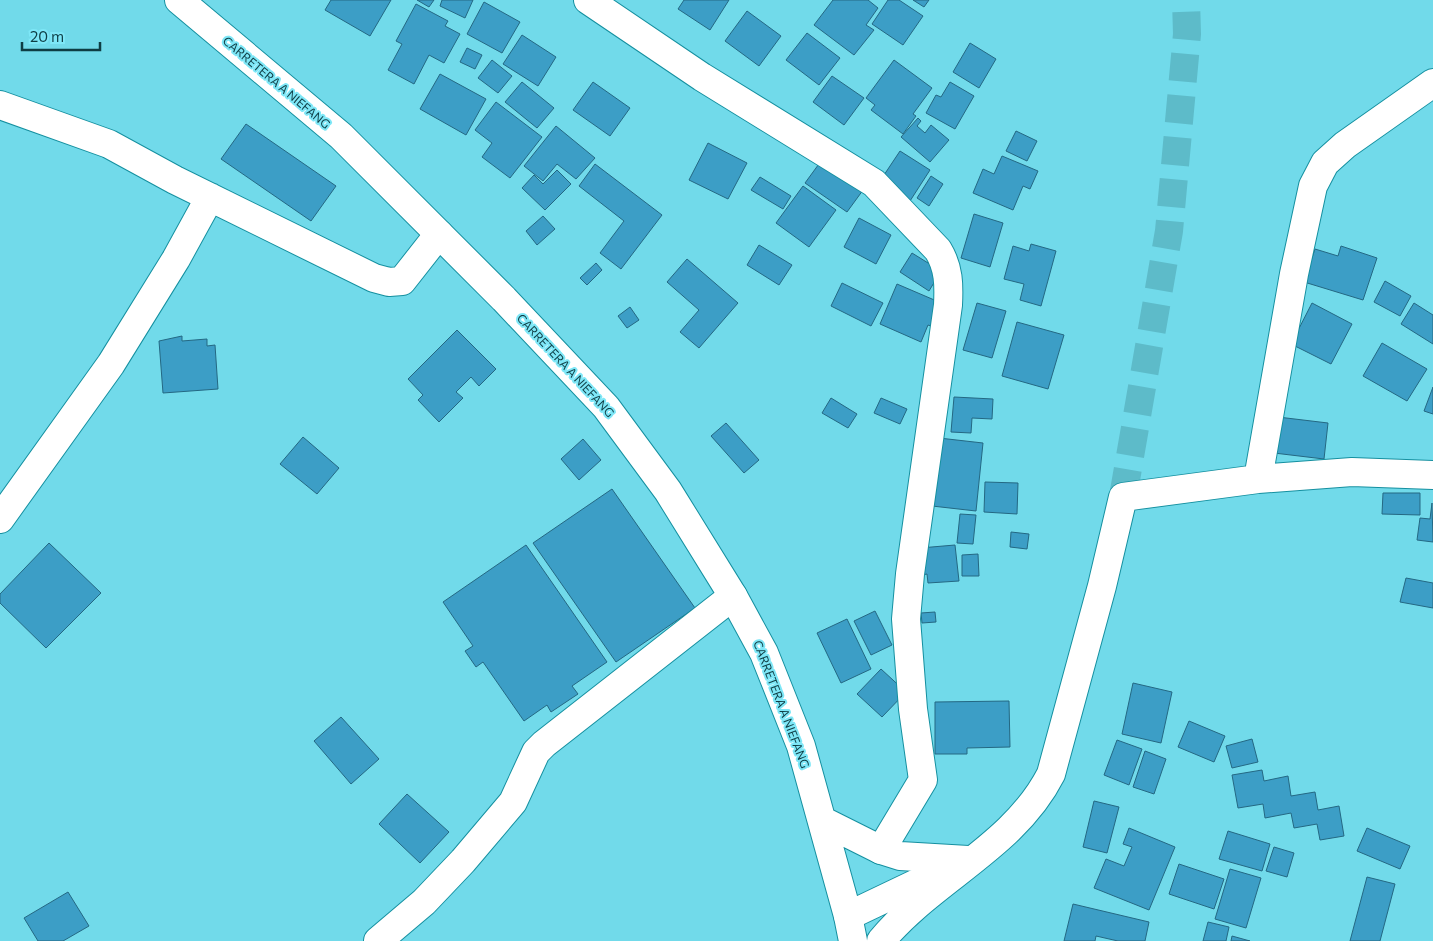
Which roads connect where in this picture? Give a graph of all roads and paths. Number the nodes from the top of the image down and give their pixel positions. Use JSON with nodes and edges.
{"nodes":[{"id":1,"x":179,"y":0,"type":"edge"},
{"id":2,"x":588,"y":0,"type":"edge"},
{"id":3,"x":1433,"y":83,"type":"edge"},
{"id":4,"x":0,"y":105,"type":"edge"},
{"id":5,"x":210,"y":197,"type":"junction"},
{"id":6,"x":439,"y":234,"type":"junction"},
{"id":7,"x":1433,"y":475,"type":"edge"},
{"id":8,"x":1258,"y":479,"type":"junction"},
{"id":9,"x":0,"y":518,"type":"edge"},
{"id":10,"x":733,"y":596,"type":"junction"},
{"id":11,"x":823,"y":821,"type":"junction"},
{"id":12,"x":880,"y":850,"type":"junction"},
{"id":13,"x":973,"y":858,"type":"junction"},
{"id":14,"x":850,"y":928,"type":"edge"},
{"id":15,"x":378,"y":941,"type":"edge"},
{"id":16,"x":881,"y":941,"type":"edge"}],
"edges":[{"from":1,"to":6,"type":"street","name":"CARRETERA A NIEFANG"},
{"from":2,"to":12,"type":"street"},
{"from":3,"to":8,"type":"street"},
{"from":4,"to":5,"type":"street"},
{"from":5,"to":6,"type":"street"},
{"from":5,"to":9,"type":"street"},
{"from":6,"to":10,"type":"street","name":"CARRETERA A NIEFANG"},
{"from":7,"to":8,"type":"street"},
{"from":8,"to":13,"type":"street"},
{"from":10,"to":11,"type":"street","name":"CARRETERA A NIEFANG"},
{"from":10,"to":15,"type":"street"},
{"from":11,"to":12,"type":"street"},
{"from":11,"to":14,"type":"street","name":"CARRETERA A NIEFANG"},
{"from":12,"to":13,"type":"street"},
{"from":13,"to":14,"type":"street"},
{"from":13,"to":16,"type":"street"}]}
